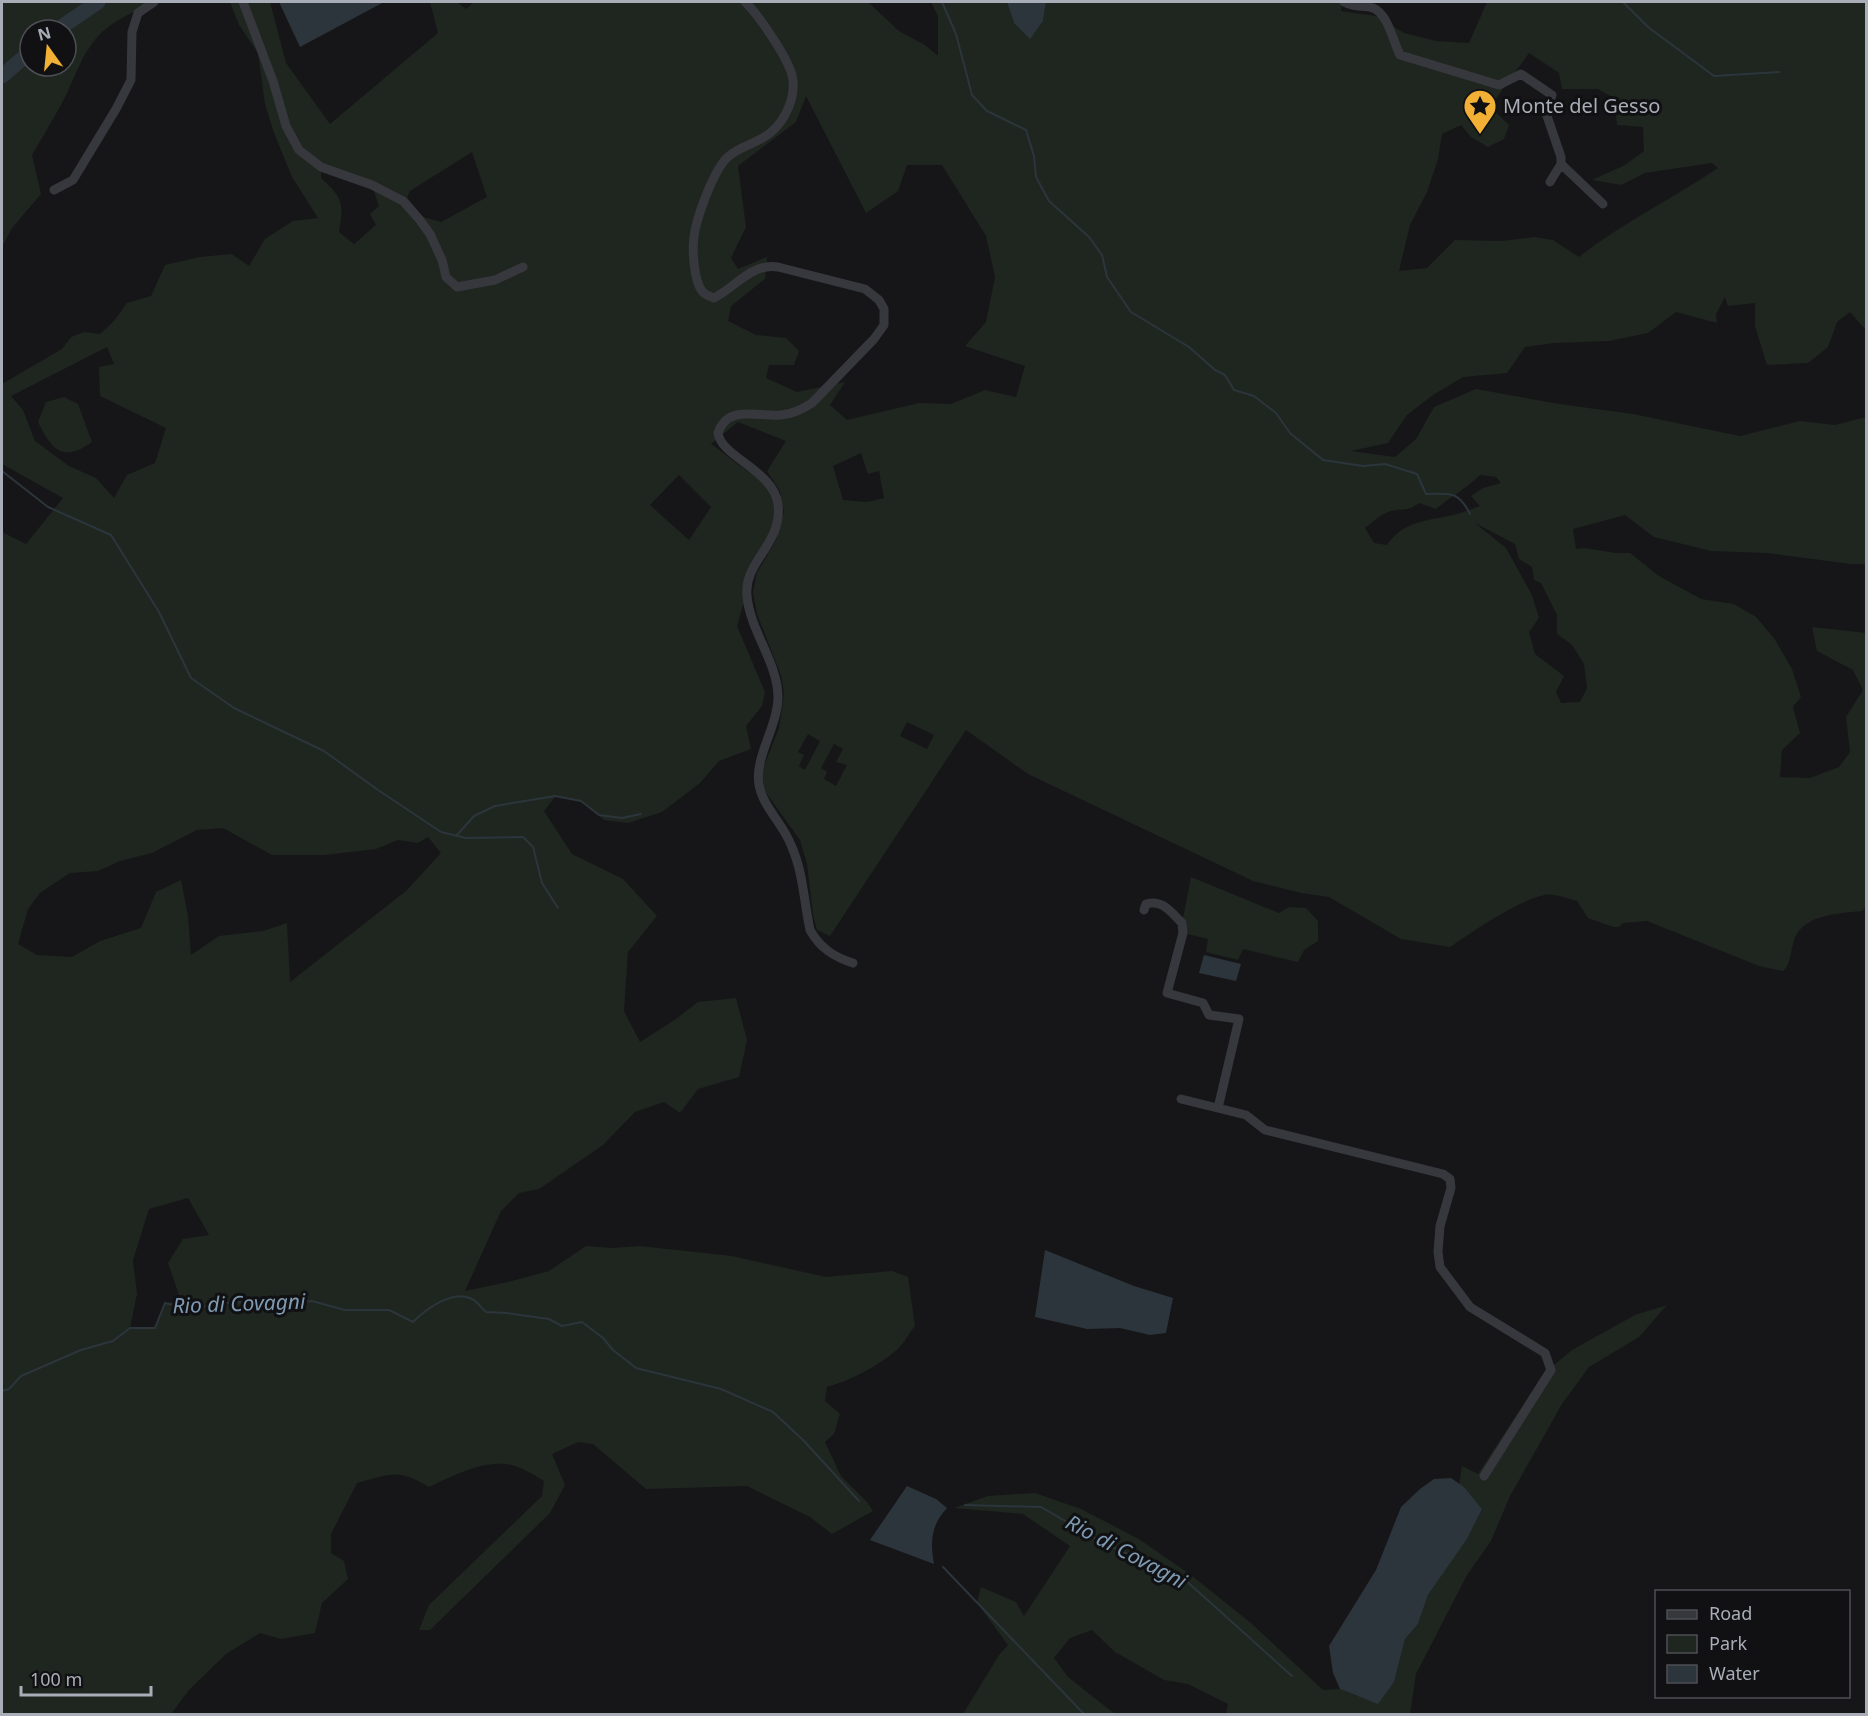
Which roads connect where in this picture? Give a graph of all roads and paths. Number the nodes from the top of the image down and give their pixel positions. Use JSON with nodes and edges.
{"nodes":[{"id":1,"x":154,"y":2,"type":"edge"},
{"id":2,"x":243,"y":2,"type":"edge"},
{"id":3,"x":745,"y":2,"type":"edge"},
{"id":4,"x":1344,"y":2,"type":"edge"},
{"id":5,"x":1561,"y":164,"type":"junction"},
{"id":6,"x":1550,"y":182,"type":"dead end"},
{"id":7,"x":54,"y":190,"type":"dead end"},
{"id":8,"x":1603,"y":204,"type":"dead end"},
{"id":9,"x":523,"y":267,"type":"dead end"},
{"id":10,"x":1144,"y":910,"type":"dead end"},
{"id":11,"x":853,"y":963,"type":"dead end"},
{"id":12,"x":1180,"y":1099,"type":"dead end"},
{"id":13,"x":1218,"y":1108,"type":"junction"},
{"id":14,"x":1484,"y":1476,"type":"dead end"}],
"edges":[{"from":1,"to":7,"type":"street"},
{"from":2,"to":9,"type":"street"},
{"from":3,"to":11,"type":"street"},
{"from":4,"to":5,"type":"street"},
{"from":5,"to":6,"type":"street"},
{"from":5,"to":8,"type":"street"},
{"from":10,"to":13,"type":"street"},
{"from":12,"to":13,"type":"street"},
{"from":13,"to":14,"type":"street"}]}
